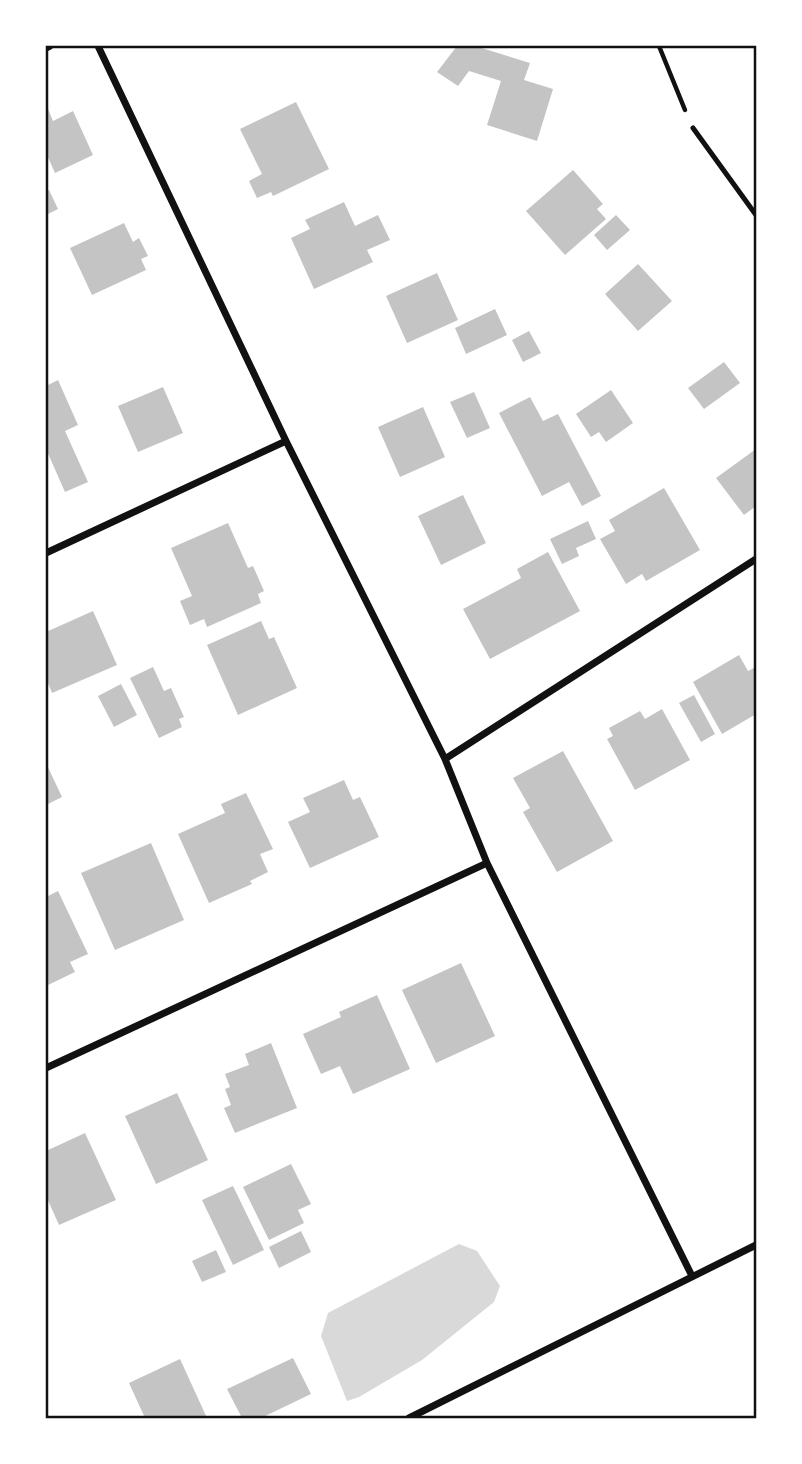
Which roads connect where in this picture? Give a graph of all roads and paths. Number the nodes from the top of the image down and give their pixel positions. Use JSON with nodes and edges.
{"nodes":[{"id":1,"x":97,"y":46,"type":"edge"},
{"id":2,"x":659,"y":46,"type":"edge"},
{"id":3,"x":693,"y":128,"type":"joint"},
{"id":4,"x":757,"y":215,"type":"edge"},
{"id":5,"x":286,"y":441,"type":"junction"},
{"id":6,"x":46,"y":552,"type":"edge"},
{"id":7,"x":757,"y":559,"type":"edge"},
{"id":8,"x":445,"y":759,"type":"junction"},
{"id":9,"x":487,"y":863,"type":"junction"},
{"id":10,"x":46,"y":1068,"type":"edge"},
{"id":11,"x":757,"y":1245,"type":"edge"},
{"id":12,"x":692,"y":1276,"type":"junction"},
{"id":13,"x":409,"y":1419,"type":"edge"}],
"edges":[{"from":1,"to":5,"type":"street"},
{"from":2,"to":3,"type":"path"},
{"from":3,"to":4,"type":"lane"},
{"from":5,"to":6,"type":"street"},
{"from":5,"to":8,"type":"street"},
{"from":7,"to":8,"type":"street"},
{"from":8,"to":9,"type":"street"},
{"from":9,"to":10,"type":"street"},
{"from":9,"to":12,"type":"street"},
{"from":11,"to":12,"type":"street"},
{"from":12,"to":13,"type":"street"}]}
